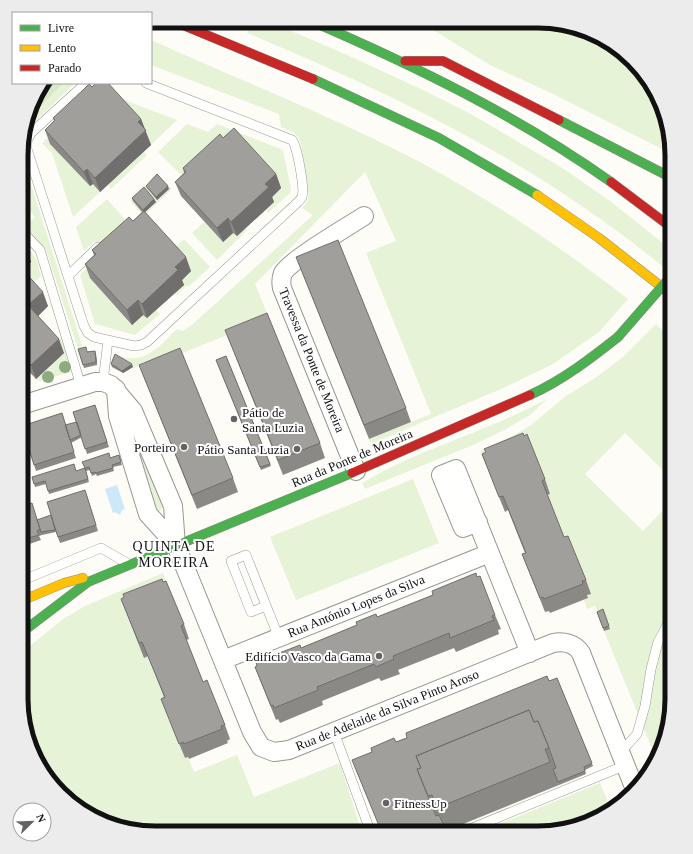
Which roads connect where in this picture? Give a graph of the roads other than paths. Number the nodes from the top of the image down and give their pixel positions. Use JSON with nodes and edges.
{"nodes":[{"id":1,"x":190,"y":28,"type":"edge"},
{"id":2,"x":324,"y":28,"type":"edge"},
{"id":3,"x":402,"y":61,"type":"junction"},
{"id":4,"x":85,"y":84,"type":"edge"},
{"id":5,"x":149,"y":84,"type":"edge"},
{"id":6,"x":30,"y":135,"type":"edge"},
{"id":7,"x":28,"y":153,"type":"edge"},
{"id":8,"x":665,"y":174,"type":"edge"},
{"id":9,"x":364,"y":216,"type":"dead end"},
{"id":10,"x":665,"y":222,"type":"edge"},
{"id":11,"x":28,"y":237,"type":"edge"},
{"id":12,"x":98,"y":247,"type":"edge"},
{"id":13,"x":635,"y":265,"type":"junction"},
{"id":14,"x":68,"y":276,"type":"junction"},
{"id":15,"x":665,"y":283,"type":"edge"},
{"id":16,"x":665,"y":290,"type":"edge"},
{"id":17,"x":663,"y":300,"type":"dead end"},
{"id":18,"x":108,"y":340,"type":"junction"},
{"id":19,"x":81,"y":386,"type":"junction"},
{"id":20,"x":110,"y":386,"type":"junction"},
{"id":21,"x":28,"y":403,"type":"edge"},
{"id":22,"x":356,"y":471,"type":"junction"},
{"id":23,"x":478,"y":522,"type":"dead end"},
{"id":24,"x":176,"y":545,"type":"junction"},
{"id":25,"x":490,"y":553,"type":"junction"},
{"id":26,"x":128,"y":564,"type":"junction"},
{"id":27,"x":119,"y":568,"type":"junction"},
{"id":28,"x":28,"y":578,"type":"edge"},
{"id":29,"x":28,"y":597,"type":"edge"},
{"id":30,"x":266,"y":606,"type":"junction"},
{"id":31,"x":28,"y":628,"type":"edge"},
{"id":32,"x":665,"y":629,"type":"edge"},
{"id":33,"x":279,"y":638,"type":"junction"},
{"id":34,"x":530,"y":653,"type":"junction"},
{"id":35,"x":223,"y":660,"type":"junction"},
{"id":36,"x":334,"y":732,"type":"junction"},
{"id":37,"x":623,"y":759,"type":"junction"},
{"id":38,"x":633,"y":783,"type":"edge"},
{"id":39,"x":368,"y":826,"type":"edge"},
{"id":40,"x":475,"y":826,"type":"edge"}],
"edges":[{"from":1,"to":13,"type":"main road"},
{"from":2,"to":3,"type":"main road"},
{"from":3,"to":8,"type":"main road"},
{"from":3,"to":10,"type":"main road"},
{"from":4,"to":6,"type":"lane"},
{"from":5,"to":18,"type":"lane"},
{"from":7,"to":14,"type":"lane"},
{"from":9,"to":22,"type":"street","name":"Travessa da Ponte de Moreira"},
{"from":11,"to":19,"type":"lane"},
{"from":12,"to":14,"type":"lane"},
{"from":13,"to":16,"type":"main road"},
{"from":13,"to":17,"type":"main road"},
{"from":14,"to":18,"type":"lane"},
{"from":15,"to":22,"type":"main road","name":"Rua da Ponte de Moreira","bridge":true},
{"from":18,"to":20,"type":"lane"},
{"from":19,"to":20,"type":"street"},
{"from":19,"to":21,"type":"street"},
{"from":20,"to":24,"type":"street"},
{"from":20,"to":24,"type":"street"},
{"from":22,"to":24,"type":"main road","name":"Rua da Ponte de Moreira"},
{"from":23,"to":25,"type":"street"},
{"from":24,"to":26,"type":"main road","name":"Rua da Ponte de Moreira"},
{"from":24,"to":35,"type":"street","name":"Rua de Adelaide da Silva Pinto Aroso"},
{"from":25,"to":33,"type":"street","name":"Rua António Lopes da Silva"},
{"from":25,"to":34,"type":"street"},
{"from":26,"to":27,"type":"main road","name":"Rua da Ponte de Moreira"},
{"from":26,"to":28,"type":"lane"},
{"from":27,"to":29,"type":"main road"},
{"from":27,"to":31,"type":"main road","name":"Rua da Ponte de Moreira"},
{"from":30,"to":30,"type":"lane"},
{"from":30,"to":33,"type":"lane"},
{"from":32,"to":37,"type":"lane"},
{"from":33,"to":35,"type":"street","name":"Rua António Lopes da Silva"},
{"from":34,"to":36,"type":"street","name":"Rua de Adelaide da Silva Pinto Aroso"},
{"from":34,"to":37,"type":"street","name":"Rua de Adelaide da Silva Pinto Aroso"},
{"from":35,"to":36,"type":"street","name":"Rua de Adelaide da Silva Pinto Aroso"},
{"from":36,"to":39,"type":"lane"},
{"from":37,"to":38,"type":"street","name":"Rua de Adelaide da Silva Pinto Aroso"},
{"from":37,"to":40,"type":"lane"}]}
